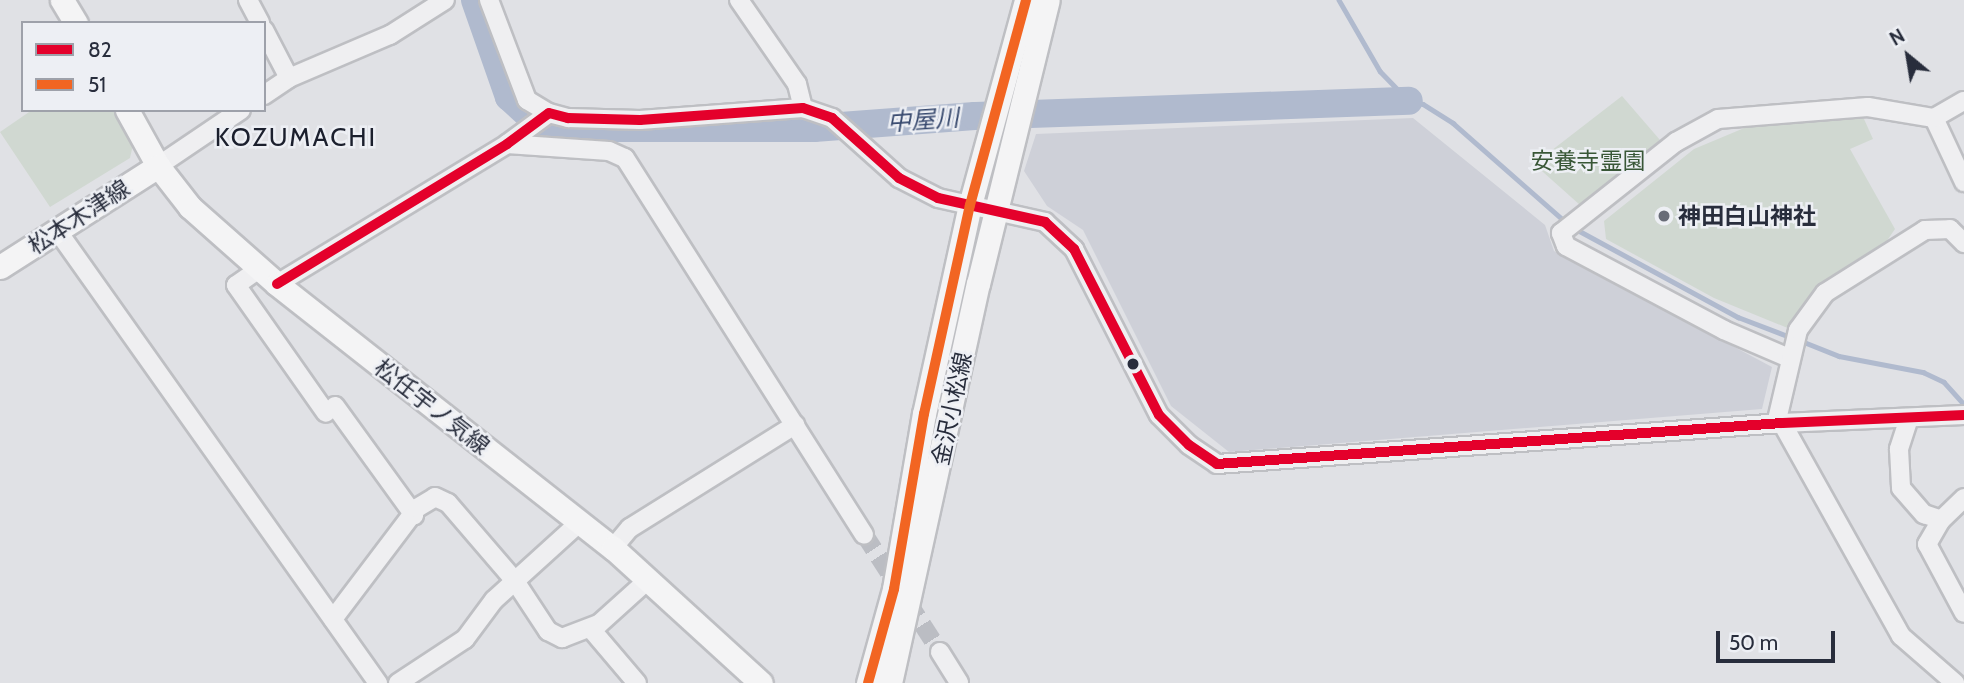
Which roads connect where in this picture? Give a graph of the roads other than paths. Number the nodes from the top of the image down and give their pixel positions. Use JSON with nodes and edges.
{"nodes":[{"id":1,"x":62,"y":0,"type":"edge"},
{"id":2,"x":248,"y":0,"type":"edge"},
{"id":3,"x":445,"y":0,"type":"edge"},
{"id":4,"x":489,"y":0,"type":"edge"},
{"id":5,"x":739,"y":0,"type":"edge"},
{"id":6,"x":1026,"y":0,"type":"edge"},
{"id":7,"x":1048,"y":0,"type":"edge"},
{"id":8,"x":75,"y":21,"type":"edge"},
{"id":9,"x":259,"y":21,"type":"edge"},
{"id":10,"x":266,"y":34,"type":"edge"},
{"id":11,"x":289,"y":78,"type":"junction"},
{"id":12,"x":266,"y":94,"type":"edge"},
{"id":13,"x":1964,"y":102,"type":"edge"},
{"id":14,"x":803,"y":108,"type":"junction"},
{"id":15,"x":128,"y":112,"type":"edge"},
{"id":16,"x":238,"y":112,"type":"edge"},
{"id":17,"x":1934,"y":118,"type":"junction"},
{"id":18,"x":539,"y":120,"type":"junction"},
{"id":19,"x":507,"y":144,"type":"junction"},
{"id":20,"x":158,"y":166,"type":"junction"},
{"id":21,"x":1964,"y":181,"type":"edge"},
{"id":22,"x":970,"y":205,"type":"junction"},
{"id":23,"x":999,"y":211,"type":"junction"},
{"id":24,"x":59,"y":233,"type":"junction"},
{"id":25,"x":1964,"y":242,"type":"edge"},
{"id":26,"x":0,"y":267,"type":"edge"},
{"id":27,"x":268,"y":276,"type":"junction"},
{"id":28,"x":1791,"y":353,"type":"junction"},
{"id":29,"x":1964,"y":415,"type":"edge"},
{"id":30,"x":1909,"y":418,"type":"junction"},
{"id":31,"x":1779,"y":424,"type":"junction"},
{"id":32,"x":795,"y":425,"type":"junction"},
{"id":33,"x":1964,"y":498,"type":"edge"},
{"id":34,"x":414,"y":514,"type":"junction"},
{"id":35,"x":1941,"y":520,"type":"junction"},
{"id":36,"x":579,"y":523,"type":"junction"},
{"id":37,"x":864,"y":534,"type":"tunnel mouth"},
{"id":38,"x":613,"y":548,"type":"junction"},
{"id":39,"x":649,"y":579,"type":"junction"},
{"id":40,"x":515,"y":581,"type":"junction"},
{"id":41,"x":1964,"y":613,"type":"edge"},
{"id":42,"x":333,"y":620,"type":"junction"},
{"id":43,"x":591,"y":629,"type":"junction"},
{"id":44,"x":940,"y":652,"type":"tunnel mouth"},
{"id":45,"x":378,"y":683,"type":"edge"},
{"id":46,"x":398,"y":683,"type":"edge"},
{"id":47,"x":637,"y":683,"type":"edge"},
{"id":48,"x":761,"y":683,"type":"edge"},
{"id":49,"x":869,"y":683,"type":"edge"},
{"id":50,"x":890,"y":683,"type":"edge"},
{"id":51,"x":959,"y":683,"type":"edge"},
{"id":52,"x":1955,"y":683,"type":"edge"}],
"edges":[{"from":1,"to":8,"type":"main road"},
{"from":2,"to":9,"type":"street"},
{"from":3,"to":11,"type":"street"},
{"from":4,"to":18,"type":"street"},
{"from":5,"to":14,"type":"street"},
{"from":6,"to":22,"type":"main road","name":"金沢小松線"},
{"from":7,"to":23,"type":"main road","name":"金沢小松線"},
{"from":10,"to":11,"type":"street"},
{"from":11,"to":12,"type":"street"},
{"from":13,"to":17,"type":"street"},
{"from":14,"to":18,"type":"street"},
{"from":14,"to":22,"type":"street"},
{"from":15,"to":20,"type":"main road","name":"松任宇ノ気線"},
{"from":16,"to":20,"type":"street"},
{"from":17,"to":21,"type":"street"},
{"from":17,"to":28,"type":"street"},
{"from":18,"to":19,"type":"street"},
{"from":19,"to":27,"type":"street"},
{"from":19,"to":32,"type":"street"},
{"from":20,"to":24,"type":"main road","name":"松本木津線"},
{"from":20,"to":27,"type":"main road","name":"松任宇ノ気線"},
{"from":22,"to":23,"type":"street"},
{"from":22,"to":49,"type":"main road","name":"金沢小松線"},
{"from":23,"to":31,"type":"street"},
{"from":23,"to":50,"type":"main road","name":"金沢小松線"},
{"from":24,"to":26,"type":"main road","name":"松本木津線"},
{"from":24,"to":42,"type":"street"},
{"from":25,"to":28,"type":"street"},
{"from":27,"to":34,"type":"street"},
{"from":27,"to":36,"type":"main road","name":"松任宇ノ気線"},
{"from":28,"to":31,"type":"street"},
{"from":29,"to":30,"type":"street"},
{"from":30,"to":31,"type":"street"},
{"from":30,"to":35,"type":"street"},
{"from":31,"to":52,"type":"street"},
{"from":32,"to":37,"type":"street"},
{"from":32,"to":38,"type":"street"},
{"from":33,"to":35,"type":"street"},
{"from":34,"to":40,"type":"street"},
{"from":34,"to":42,"type":"street"},
{"from":35,"to":41,"type":"street"},
{"from":36,"to":38,"type":"main road","name":"松任宇ノ気線"},
{"from":36,"to":40,"type":"street"},
{"from":38,"to":39,"type":"main road","name":"松任宇ノ気線"},
{"from":39,"to":43,"type":"street"},
{"from":39,"to":48,"type":"main road","name":"松任宇ノ気線"},
{"from":40,"to":43,"type":"street"},
{"from":40,"to":46,"type":"street"},
{"from":42,"to":45,"type":"street"},
{"from":43,"to":47,"type":"street"},
{"from":44,"to":51,"type":"street"}]}
